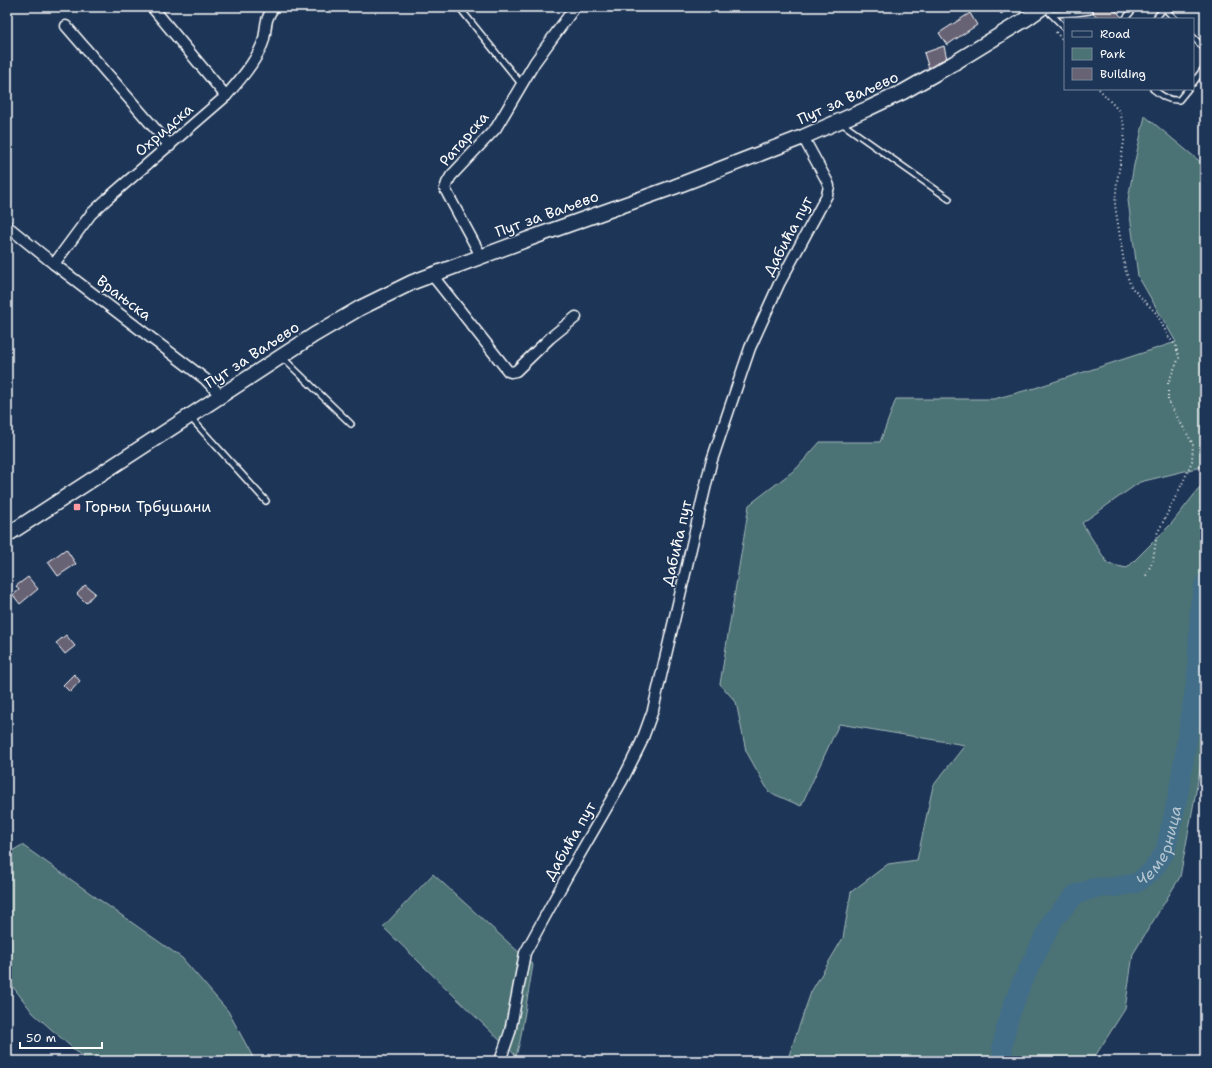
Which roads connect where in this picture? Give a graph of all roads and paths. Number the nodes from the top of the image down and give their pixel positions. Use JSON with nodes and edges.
{"nodes":[{"id":1,"x":152,"y":7,"type":"edge"},
{"id":2,"x":274,"y":7,"type":"edge"},
{"id":3,"x":459,"y":7,"type":"edge"},
{"id":4,"x":575,"y":7,"type":"edge"},
{"id":5,"x":1135,"y":7,"type":"edge"},
{"id":6,"x":1164,"y":8,"type":"edge"},
{"id":7,"x":1046,"y":9,"type":"edge"},
{"id":8,"x":1090,"y":11,"type":"dead end"},
{"id":9,"x":1126,"y":18,"type":"edge"},
{"id":10,"x":1156,"y":18,"type":"edge"},
{"id":11,"x":1174,"y":18,"type":"edge"},
{"id":12,"x":66,"y":26,"type":"dead end"},
{"id":13,"x":1064,"y":27,"type":"edge"},
{"id":14,"x":1194,"y":38,"type":"edge"},
{"id":15,"x":1205,"y":49,"type":"edge"},
{"id":16,"x":1205,"y":67,"type":"edge"},
{"id":17,"x":1194,"y":82,"type":"edge"},
{"id":18,"x":522,"y":84,"type":"junction"},
{"id":19,"x":1101,"y":90,"type":"edge"},
{"id":20,"x":1154,"y":90,"type":"edge"},
{"id":21,"x":1187,"y":90,"type":"edge"},
{"id":22,"x":226,"y":96,"type":"junction"},
{"id":23,"x":839,"y":121,"type":"junction"},
{"id":24,"x":803,"y":137,"type":"junction"},
{"id":25,"x":170,"y":146,"type":"junction"},
{"id":26,"x":949,"y":199,"type":"dead end"},
{"id":27,"x":7,"y":226,"type":"edge"},
{"id":28,"x":481,"y":256,"type":"junction"},
{"id":29,"x":54,"y":264,"type":"junction"},
{"id":30,"x":432,"y":275,"type":"junction"},
{"id":31,"x":576,"y":317,"type":"dead end"},
{"id":32,"x":282,"y":356,"type":"junction"},
{"id":33,"x":220,"y":396,"type":"junction"},
{"id":34,"x":189,"y":416,"type":"junction"},
{"id":35,"x":351,"y":424,"type":"dead end"},
{"id":36,"x":266,"y":501,"type":"dead end"},
{"id":37,"x":7,"y":534,"type":"edge"},
{"id":38,"x":1145,"y":578,"type":"dead end"},
{"id":39,"x":500,"y":1061,"type":"edge"}],
"edges":[{"from":1,"to":22,"type":"street"},
{"from":2,"to":22,"type":"street","name":"Охридска"},
{"from":3,"to":18,"type":"lane"},
{"from":4,"to":18,"type":"street","name":"Ратарска"},
{"from":5,"to":9,"type":"lane"},
{"from":6,"to":10,"type":"lane"},
{"from":6,"to":11,"type":"lane"},
{"from":7,"to":8,"type":"lane"},
{"from":7,"to":13,"type":"lane"},
{"from":7,"to":23,"type":"main road","name":"Пут за Ваљево"},
{"from":12,"to":25,"type":"street"},
{"from":14,"to":15,"type":"lane"},
{"from":16,"to":17,"type":"lane"},
{"from":18,"to":28,"type":"street","name":"Ратарска"},
{"from":19,"to":38,"type":"path"},
{"from":20,"to":21,"type":"lane"},
{"from":22,"to":25,"type":"street","name":"Охридска"},
{"from":23,"to":24,"type":"main road","name":"Пут за Ваљево"},
{"from":23,"to":26,"type":"lane"},
{"from":24,"to":28,"type":"main road","name":"Пут за Ваљево"},
{"from":24,"to":39,"type":"street","name":"Дабића пут"},
{"from":25,"to":29,"type":"street","name":"Охридска"},
{"from":27,"to":29,"type":"street","name":"Врањска"},
{"from":28,"to":30,"type":"main road","name":"Пут за Ваљево"},
{"from":29,"to":33,"type":"street","name":"Врањска"},
{"from":30,"to":31,"type":"street"},
{"from":30,"to":32,"type":"main road","name":"Пут за Ваљево"},
{"from":32,"to":33,"type":"main road","name":"Пут за Ваљево"},
{"from":32,"to":35,"type":"lane"},
{"from":33,"to":34,"type":"main road","name":"Пут за Ваљево"},
{"from":34,"to":36,"type":"lane"},
{"from":34,"to":37,"type":"main road","name":"Пут за Ваљево"}]}
